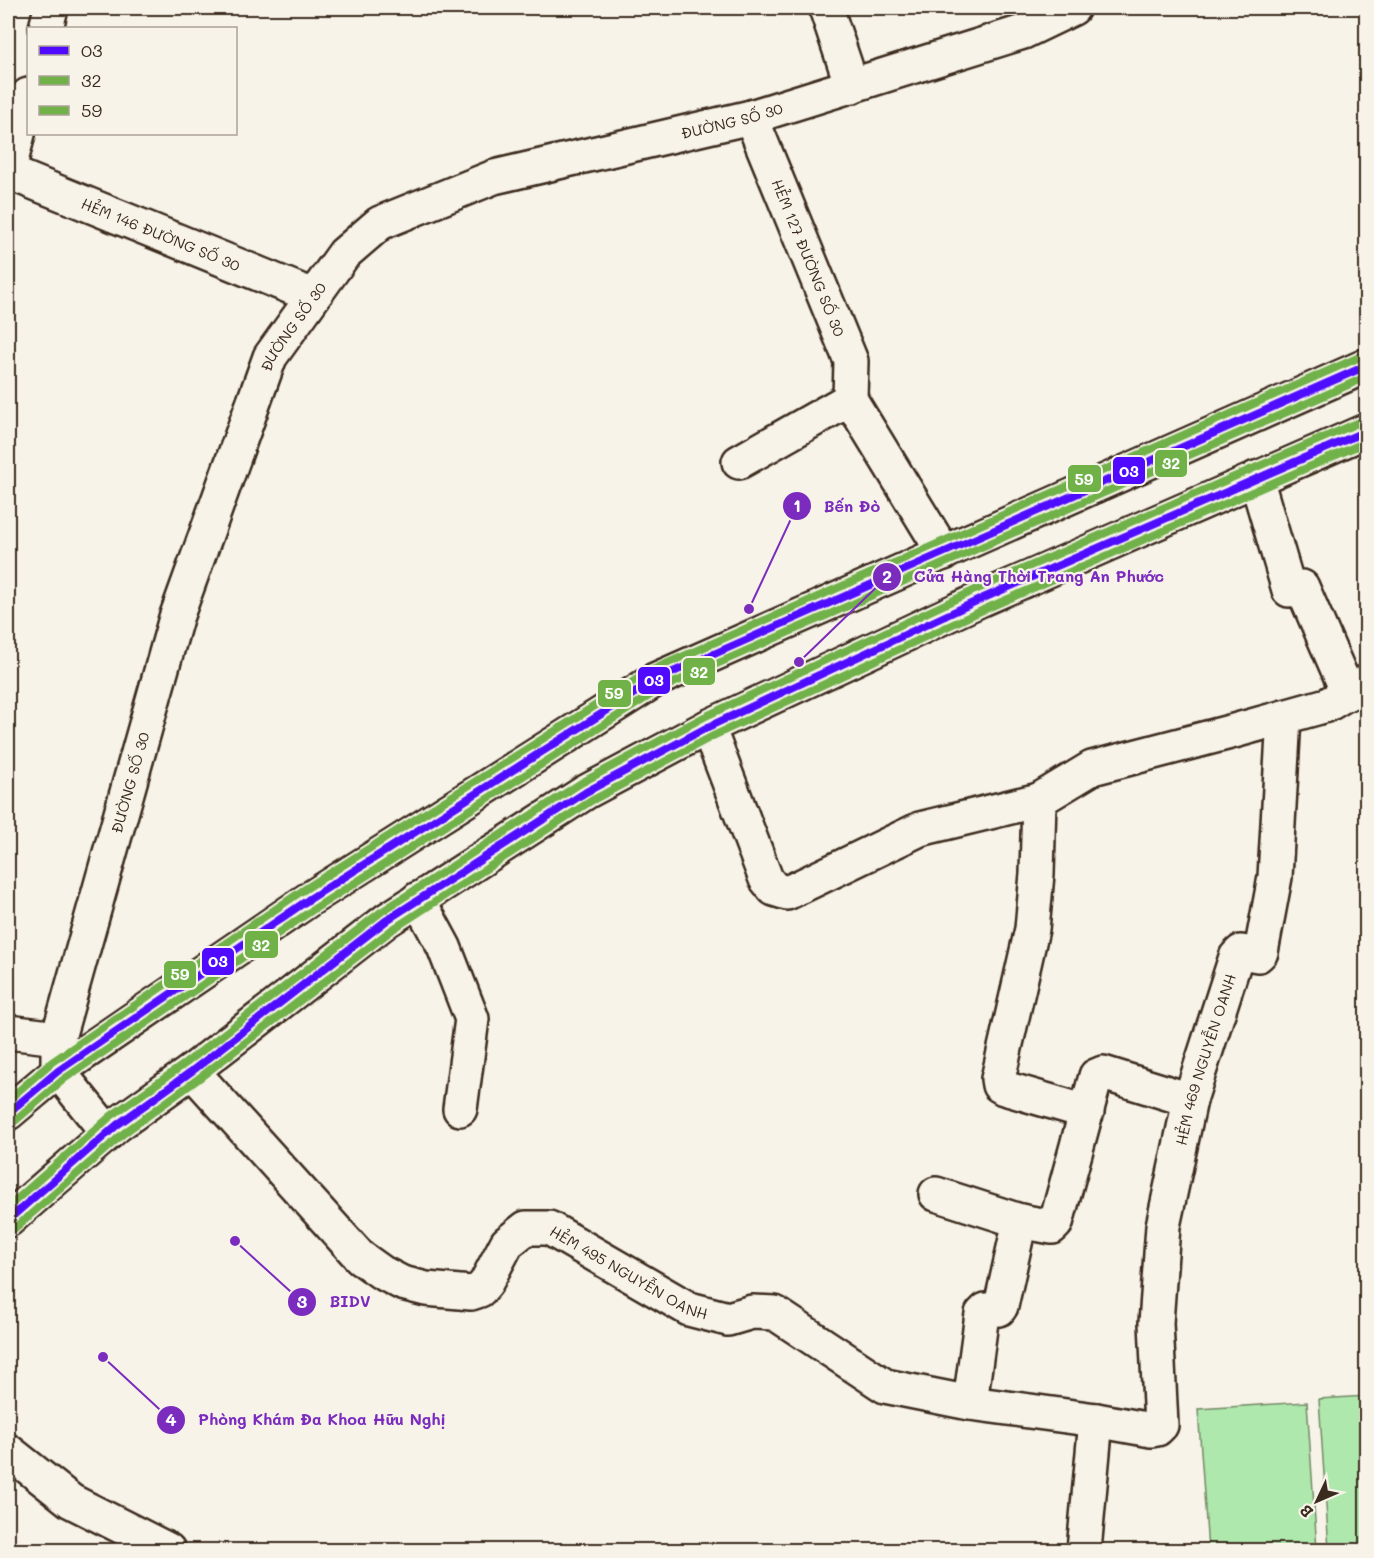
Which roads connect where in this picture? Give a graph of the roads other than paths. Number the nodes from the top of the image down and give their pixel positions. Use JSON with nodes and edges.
{"nodes":[{"id":1,"x":51,"y":8,"type":"edge"},
{"id":2,"x":826,"y":8,"type":"edge"},
{"id":3,"x":1073,"y":8,"type":"edge"},
{"id":4,"x":46,"y":27,"type":"edge"},
{"id":5,"x":852,"y":86,"type":"junction"},
{"id":6,"x":27,"y":99,"type":"edge"},
{"id":7,"x":751,"y":117,"type":"junction"},
{"id":8,"x":8,"y":173,"type":"edge"},
{"id":9,"x":314,"y":296,"type":"junction"},
{"id":10,"x":1366,"y":366,"type":"edge"},
{"id":11,"x":850,"y":399,"type":"junction"},
{"id":12,"x":1366,"y":431,"type":"edge"},
{"id":13,"x":739,"y":462,"type":"dead end"},
{"id":14,"x":1256,"y":478,"type":"junction"},
{"id":15,"x":944,"y":553,"type":"junction"},
{"id":16,"x":1357,"y":687,"type":"edge"},
{"id":17,"x":1284,"y":717,"type":"junction"},
{"id":18,"x":708,"y":727,"type":"junction"},
{"id":19,"x":1039,"y":800,"type":"junction"},
{"id":20,"x":418,"y":900,"type":"junction"},
{"id":21,"x":8,"y":1032,"type":"edge"},
{"id":22,"x":58,"y":1038,"type":"junction"},
{"id":23,"x":58,"y":1071,"type":"junction"},
{"id":24,"x":192,"y":1071,"type":"junction"},
{"id":25,"x":1190,"y":1101,"type":"junction"},
{"id":26,"x":460,"y":1109,"type":"dead end"},
{"id":27,"x":1087,"y":1112,"type":"junction"},
{"id":28,"x":8,"y":1113,"type":"edge"},
{"id":29,"x":108,"y":1133,"type":"junction"},
{"id":30,"x":936,"y":1194,"type":"dead end"},
{"id":31,"x":8,"y":1220,"type":"edge"},
{"id":32,"x":1020,"y":1221,"type":"junction"},
{"id":33,"x":970,"y":1403,"type":"junction"},
{"id":34,"x":1096,"y":1420,"type":"junction"},
{"id":35,"x":1161,"y":1425,"type":"joint"},
{"id":36,"x":8,"y":1451,"type":"edge"},
{"id":37,"x":168,"y":1551,"type":"edge"},
{"id":38,"x":1084,"y":1551,"type":"edge"}],
"edges":[{"from":1,"to":4,"type":"street"},
{"from":2,"to":5,"type":"street"},
{"from":3,"to":5,"type":"street","name":"ĐƯỜNG SỐ 30"},
{"from":5,"to":7,"type":"street","name":"ĐƯỜNG SỐ 30"},
{"from":6,"to":8,"type":"street"},
{"from":7,"to":9,"type":"street","name":"ĐƯỜNG SỐ 30"},
{"from":7,"to":11,"type":"street","name":"HẺM 127 ĐƯỜNG SỐ 30"},
{"from":8,"to":9,"type":"street","name":"HẺM 146 ĐƯỜNG SỐ 30"},
{"from":9,"to":22,"type":"street","name":"ĐƯỜNG SỐ 30"},
{"from":10,"to":15,"type":"street"},
{"from":11,"to":13,"type":"street"},
{"from":11,"to":15,"type":"street"},
{"from":12,"to":14,"type":"street"},
{"from":14,"to":16,"type":"street"},
{"from":14,"to":18,"type":"street"},
{"from":15,"to":23,"type":"street"},
{"from":16,"to":17,"type":"street"},
{"from":17,"to":19,"type":"street"},
{"from":17,"to":25,"type":"street","name":"HẺM 469 NGUYỄN OANH"},
{"from":18,"to":19,"type":"street"},
{"from":18,"to":20,"type":"street"},
{"from":19,"to":27,"type":"street"},
{"from":20,"to":24,"type":"street"},
{"from":20,"to":26,"type":"street"},
{"from":21,"to":22,"type":"street"},
{"from":22,"to":23,"type":"street","name":"ĐƯỜNG SỐ 30"},
{"from":23,"to":28,"type":"street"},
{"from":23,"to":29,"type":"street"},
{"from":24,"to":29,"type":"street"},
{"from":24,"to":33,"type":"street","name":"HẺM 495 NGUYỄN OANH"},
{"from":25,"to":27,"type":"street"},
{"from":25,"to":35,"type":"street","name":"HẺM 469 NGUYỄN OANH"},
{"from":27,"to":32,"type":"street"},
{"from":29,"to":31,"type":"street"},
{"from":30,"to":32,"type":"street"},
{"from":32,"to":33,"type":"street"},
{"from":33,"to":34,"type":"street","name":"HẺM 495 NGUYỄN OANH"},
{"from":34,"to":35,"type":"street","name":"HẺM 495 NGUYỄN OANH"},
{"from":34,"to":38,"type":"street"},
{"from":36,"to":37,"type":"street"}]}
